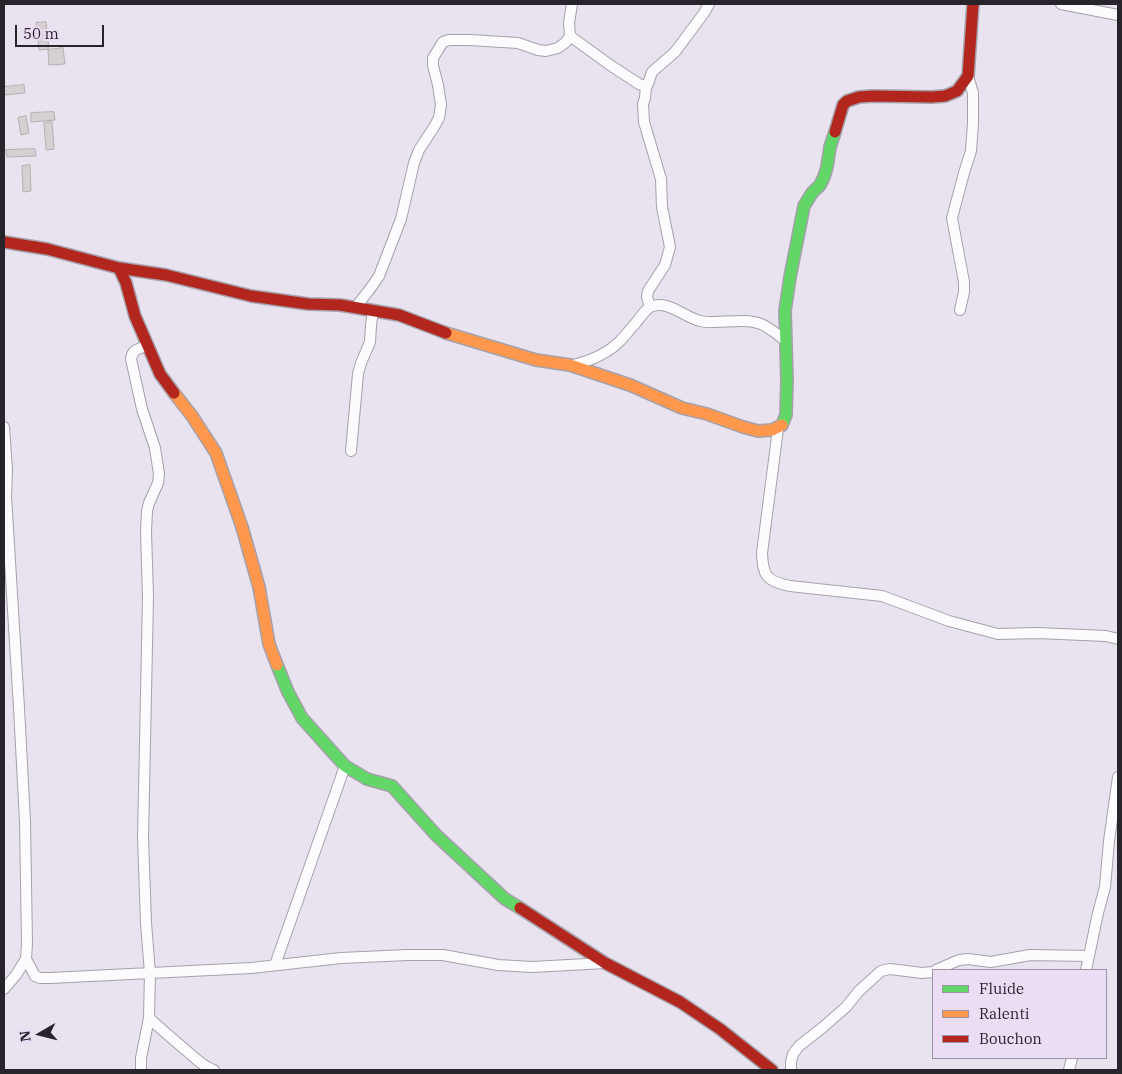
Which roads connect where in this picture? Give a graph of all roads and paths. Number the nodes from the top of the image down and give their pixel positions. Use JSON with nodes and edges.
{"nodes":[{"id":1,"x":572,"y":4,"type":"edge"},
{"id":2,"x":709,"y":4,"type":"edge"},
{"id":3,"x":973,"y":4,"type":"edge"},
{"id":4,"x":1061,"y":4,"type":"edge"},
{"id":5,"x":1118,"y":15,"type":"edge"},
{"id":6,"x":570,"y":36,"type":"junction"},
{"id":7,"x":968,"y":76,"type":"junction"},
{"id":8,"x":646,"y":86,"type":"junction"},
{"id":9,"x":4,"y":242,"type":"edge"},
{"id":10,"x":120,"y":268,"type":"junction"},
{"id":11,"x":650,"y":307,"type":"junction"},
{"id":12,"x":355,"y":308,"type":"junction"},
{"id":13,"x":373,"y":310,"type":"junction"},
{"id":14,"x":960,"y":310,"type":"dead end"},
{"id":15,"x":786,"y":341,"type":"junction"},
{"id":16,"x":148,"y":346,"type":"junction"},
{"id":17,"x":570,"y":366,"type":"junction"},
{"id":18,"x":4,"y":427,"type":"edge"},
{"id":19,"x":778,"y":429,"type":"junction"},
{"id":20,"x":351,"y":451,"type":"dead end"},
{"id":21,"x":5,"y":470,"type":"edge"},
{"id":22,"x":8,"y":593,"type":"edge"},
{"id":23,"x":1118,"y":639,"type":"edge"},
{"id":24,"x":345,"y":766,"type":"junction"},
{"id":25,"x":1118,"y":777,"type":"edge"},
{"id":26,"x":1088,"y":956,"type":"junction"},
{"id":27,"x":26,"y":960,"type":"junction"},
{"id":28,"x":605,"y":963,"type":"junction"},
{"id":29,"x":275,"y":965,"type":"junction"},
{"id":30,"x":939,"y":969,"type":"edge"},
{"id":31,"x":1086,"y":969,"type":"edge"},
{"id":32,"x":932,"y":972,"type":"edge"},
{"id":33,"x":150,"y":973,"type":"junction"},
{"id":34,"x":4,"y":989,"type":"edge"},
{"id":35,"x":149,"y":1018,"type":"junction"},
{"id":36,"x":141,"y":1070,"type":"edge"},
{"id":37,"x":214,"y":1070,"type":"edge"},
{"id":38,"x":772,"y":1070,"type":"edge"},
{"id":39,"x":791,"y":1070,"type":"edge"}],
"edges":[{"from":1,"to":6,"type":"street"},
{"from":2,"to":8,"type":"street"},
{"from":3,"to":7,"type":"street"},
{"from":4,"to":5,"type":"street"},
{"from":6,"to":8,"type":"street"},
{"from":6,"to":12,"type":"street"},
{"from":7,"to":14,"type":"street"},
{"from":7,"to":15,"type":"street"},
{"from":8,"to":11,"type":"street"},
{"from":9,"to":10,"type":"street"},
{"from":10,"to":12,"type":"street"},
{"from":10,"to":16,"type":"street"},
{"from":11,"to":15,"type":"street"},
{"from":11,"to":17,"type":"street"},
{"from":12,"to":13,"type":"street"},
{"from":13,"to":17,"type":"street"},
{"from":13,"to":20,"type":"street"},
{"from":15,"to":19,"type":"street"},
{"from":16,"to":24,"type":"street"},
{"from":16,"to":33,"type":"street"},
{"from":17,"to":19,"type":"street"},
{"from":18,"to":21,"type":"street"},
{"from":19,"to":23,"type":"street"},
{"from":21,"to":22,"type":"street"},
{"from":22,"to":27,"type":"street"},
{"from":24,"to":28,"type":"street"},
{"from":24,"to":29,"type":"street"},
{"from":25,"to":26,"type":"street"},
{"from":26,"to":30,"type":"street"},
{"from":26,"to":31,"type":"street"},
{"from":27,"to":33,"type":"street"},
{"from":27,"to":34,"type":"street"},
{"from":28,"to":29,"type":"street"},
{"from":28,"to":38,"type":"street"},
{"from":29,"to":33,"type":"street"},
{"from":32,"to":39,"type":"street"},
{"from":33,"to":35,"type":"street"},
{"from":35,"to":36,"type":"street"},
{"from":35,"to":37,"type":"street"}]}
